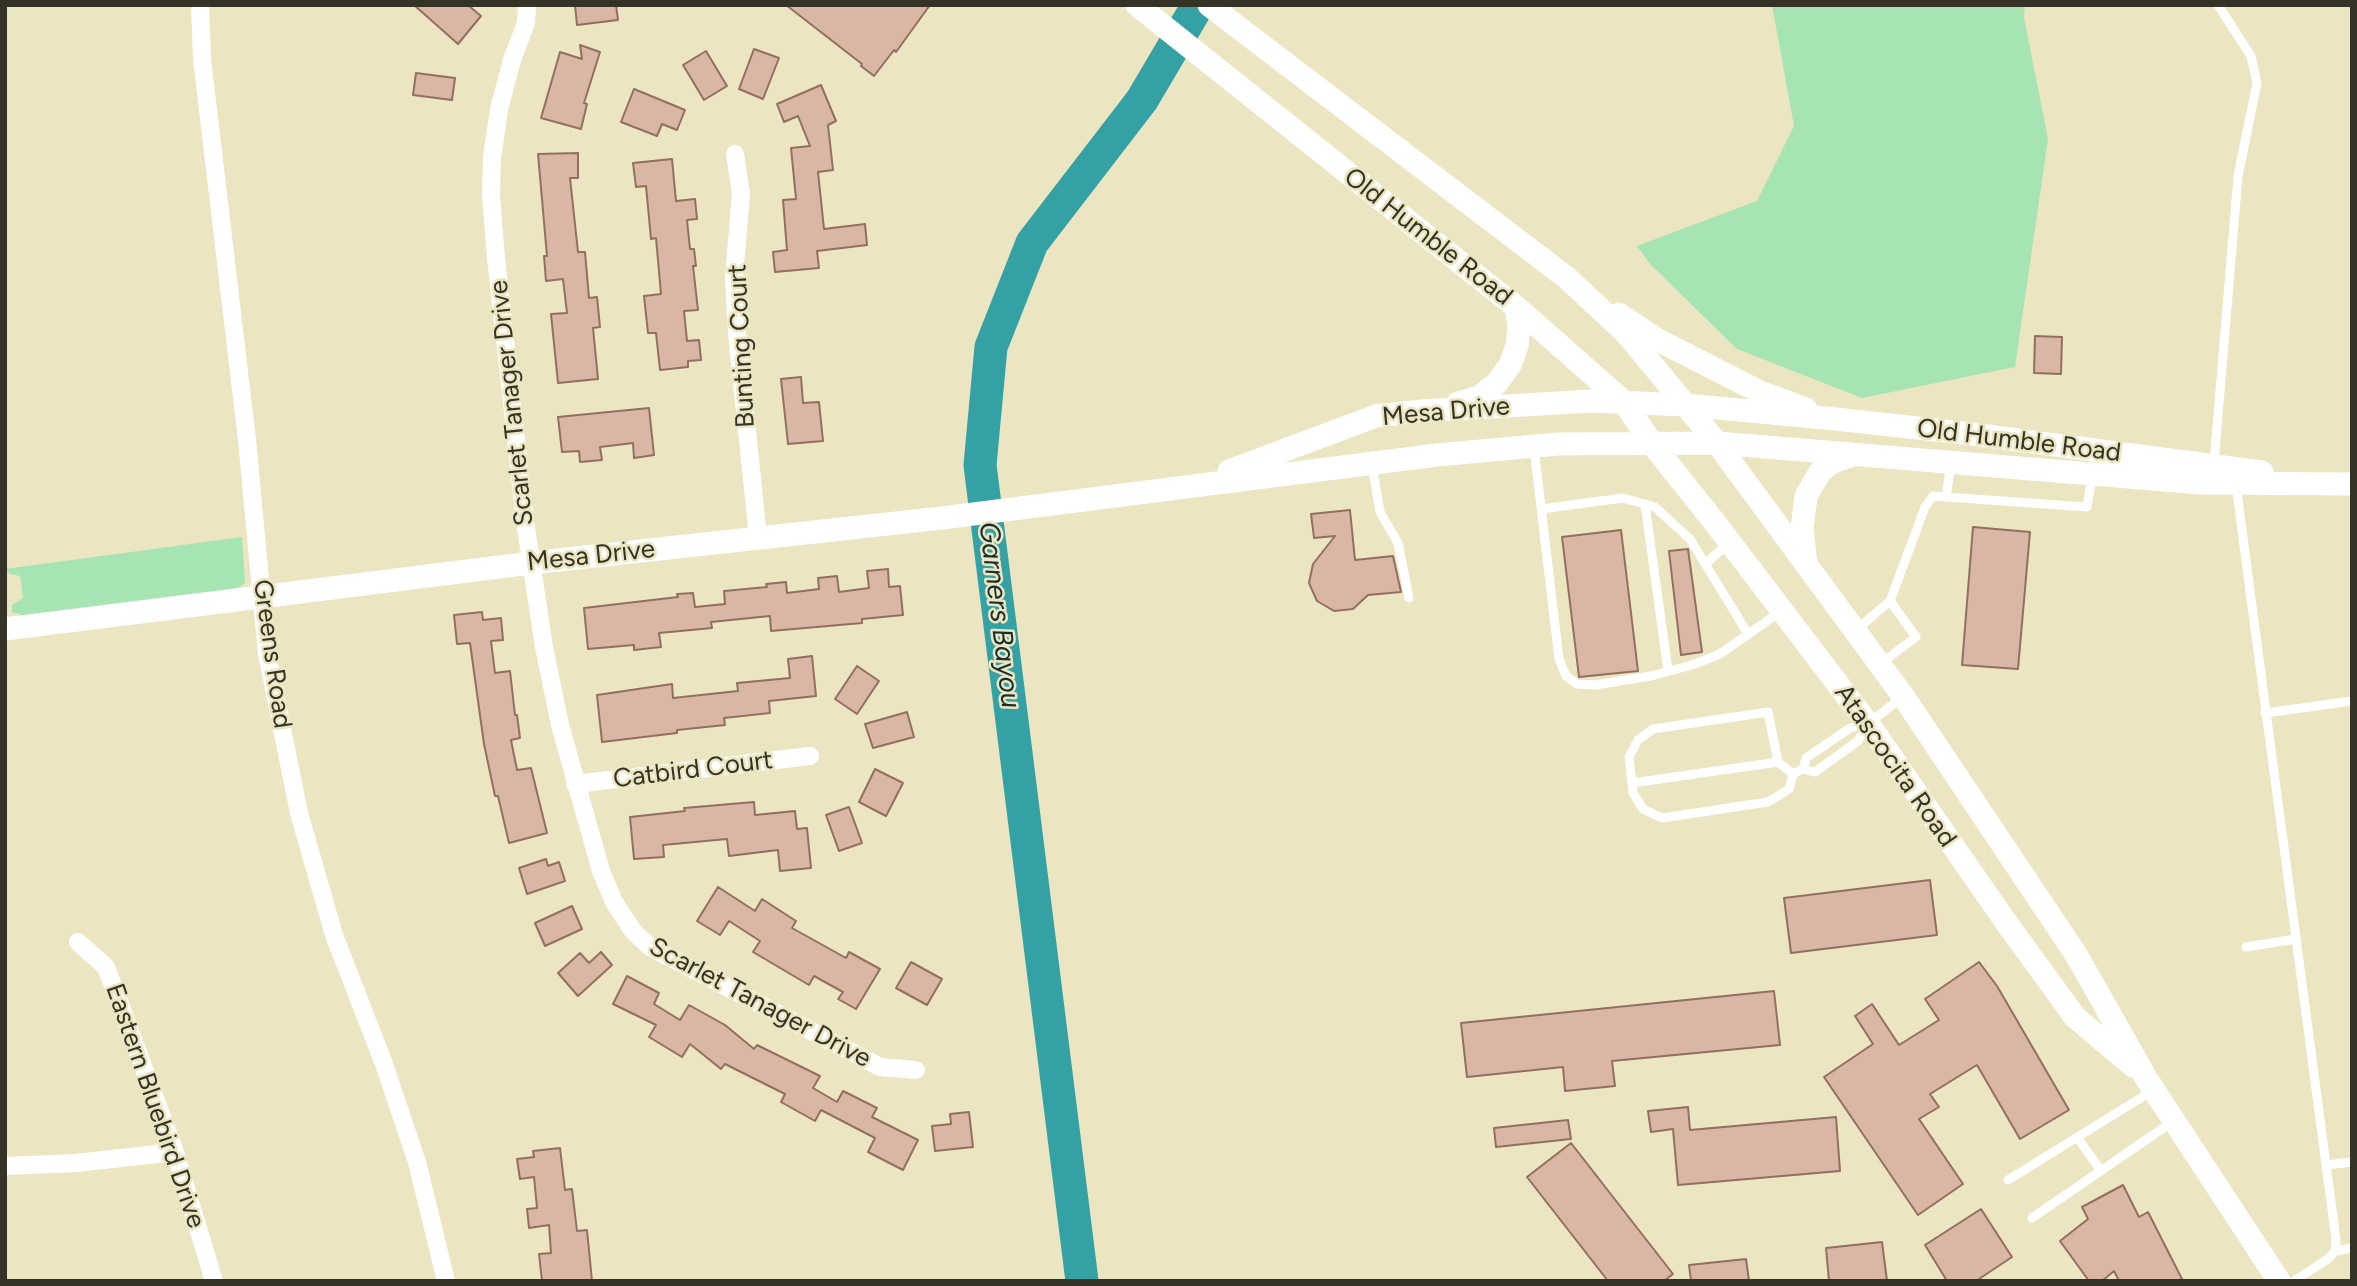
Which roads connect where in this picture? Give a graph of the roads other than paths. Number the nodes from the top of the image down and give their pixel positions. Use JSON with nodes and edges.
{"nodes":[{"id":1,"x":200,"y":5,"type":"edge"},
{"id":2,"x":527,"y":5,"type":"edge"},
{"id":3,"x":1137,"y":5,"type":"edge"},
{"id":4,"x":1209,"y":5,"type":"edge"},
{"id":5,"x":2218,"y":5,"type":"edge"},
{"id":6,"x":735,"y":154,"type":"dead end"},
{"id":7,"x":1574,"y":286,"type":"junction"},
{"id":8,"x":1516,"y":307,"type":"junction"},
{"id":9,"x":1624,"y":402,"type":"junction"},
{"id":10,"x":1685,"y":405,"type":"junction"},
{"id":11,"x":1436,"y":410,"type":"junction"},
{"id":12,"x":1836,"y":419,"type":"junction"},
{"id":13,"x":1717,"y":443,"type":"junction"},
{"id":14,"x":1653,"y":445,"type":"junction"},
{"id":15,"x":1534,"y":446,"type":"junction"},
{"id":16,"x":2096,"y":450,"type":"junction"},
{"id":17,"x":1857,"y":454,"type":"junction"},
{"id":18,"x":1951,"y":462,"type":"junction"},
{"id":19,"x":1371,"y":463,"type":"junction"},
{"id":20,"x":2213,"y":465,"type":"junction"},
{"id":21,"x":2093,"y":474,"type":"junction"},
{"id":22,"x":2236,"y":484,"type":"junction"},
{"id":23,"x":2352,"y":484,"type":"edge"},
{"id":24,"x":1177,"y":489,"type":"junction"},
{"id":25,"x":1946,"y":497,"type":"junction"},
{"id":26,"x":1645,"y":504,"type":"junction"},
{"id":27,"x":1541,"y":509,"type":"junction"},
{"id":28,"x":758,"y":537,"type":"junction"},
{"id":29,"x":1730,"y":541,"type":"junction"},
{"id":30,"x":531,"y":563,"type":"junction"},
{"id":31,"x":1705,"y":564,"type":"junction"},
{"id":32,"x":1806,"y":564,"type":"junction"},
{"id":33,"x":264,"y":597,"type":"junction"},
{"id":34,"x":1409,"y":598,"type":"dead end"},
{"id":35,"x":1890,"y":601,"type":"junction"},
{"id":36,"x":1782,"y":610,"type":"junction"},
{"id":37,"x":5,"y":629,"type":"edge"},
{"id":38,"x":1854,"y":631,"type":"junction"},
{"id":39,"x":1748,"y":634,"type":"junction"},
{"id":40,"x":1880,"y":665,"type":"junction"},
{"id":41,"x":1668,"y":671,"type":"junction"},
{"id":42,"x":1903,"y":696,"type":"junction"},
{"id":43,"x":2352,"y":701,"type":"edge"},
{"id":44,"x":2265,"y":713,"type":"junction"},
{"id":45,"x":1868,"y":724,"type":"junction"},
{"id":46,"x":810,"y":756,"type":"dead end"},
{"id":47,"x":1778,"y":762,"type":"junction"},
{"id":48,"x":1803,"y":769,"type":"junction"},
{"id":49,"x":1793,"y":774,"type":"junction"},
{"id":50,"x":1632,"y":783,"type":"junction"},
{"id":51,"x":575,"y":785,"type":"junction"},
{"id":52,"x":2296,"y":940,"type":"junction"},
{"id":53,"x":78,"y":942,"type":"dead end"},
{"id":54,"x":2246,"y":947,"type":"dead end"},
{"id":55,"x":916,"y":1070,"type":"dead end"},
{"id":56,"x":2150,"y":1084,"type":"junction"},
{"id":57,"x":2174,"y":1121,"type":"junction"},
{"id":58,"x":2077,"y":1138,"type":"junction"},
{"id":59,"x":175,"y":1152,"type":"junction"},
{"id":60,"x":2352,"y":1162,"type":"edge"},
{"id":61,"x":2326,"y":1165,"type":"junction"},
{"id":62,"x":5,"y":1166,"type":"edge"},
{"id":63,"x":2101,"y":1171,"type":"junction"},
{"id":64,"x":2008,"y":1180,"type":"dead end"},
{"id":65,"x":2032,"y":1218,"type":"dead end"},
{"id":66,"x":2352,"y":1248,"type":"edge"},
{"id":67,"x":2335,"y":1251,"type":"junction"},
{"id":68,"x":214,"y":1281,"type":"edge"},
{"id":69,"x":446,"y":1281,"type":"edge"},
{"id":70,"x":2279,"y":1281,"type":"edge"},
{"id":71,"x":2294,"y":1281,"type":"edge"}],
"edges":[{"from":1,"to":33,"type":"street","name":"Greens Road"},
{"from":2,"to":30,"type":"street","name":"Scarlet Tanager Drive"},
{"from":3,"to":8,"type":"main road","name":"Old Humble Road"},
{"from":4,"to":7,"type":"main road","name":"Old Humble Road"},
{"from":5,"to":20,"type":"lane"},
{"from":6,"to":28,"type":"street","name":"Bunting Court"},
{"from":7,"to":10,"type":"main road","name":"Old Humble Road"},
{"from":7,"to":12,"type":"main road"},
{"from":8,"to":9,"type":"main road","name":"Old Humble Road"},
{"from":8,"to":11,"type":"main road"},
{"from":9,"to":10,"type":"main road","name":"Mesa Drive"},
{"from":9,"to":11,"type":"main road","name":"Mesa Drive"},
{"from":9,"to":14,"type":"main road","name":"Old Humble Road"},
{"from":10,"to":12,"type":"main road","name":"Old Humble Road"},
{"from":10,"to":13,"type":"main road","name":"Old Humble Road"},
{"from":11,"to":24,"type":"main road","name":"Mesa Drive"},
{"from":12,"to":16,"type":"main road","name":"Old Humble Road"},
{"from":13,"to":14,"type":"main road","name":"Old Humble Road"},
{"from":13,"to":17,"type":"main road","name":"Old Humble Road"},
{"from":13,"to":32,"type":"main road","name":"Atascocita Road"},
{"from":14,"to":15,"type":"main road","name":"Mesa Drive"},
{"from":14,"to":29,"type":"main road","name":"Atascocita Road"},
{"from":15,"to":19,"type":"main road","name":"Mesa Drive"},
{"from":15,"to":27,"type":"lane"},
{"from":16,"to":20,"type":"main road","name":"Old Humble Road"},
{"from":16,"to":21,"type":"lane"},
{"from":17,"to":18,"type":"main road","name":"Old Humble Road"},
{"from":17,"to":32,"type":"main road"},
{"from":18,"to":21,"type":"main road","name":"Old Humble Road"},
{"from":18,"to":25,"type":"lane"},
{"from":19,"to":24,"type":"main road","name":"Mesa Drive"},
{"from":19,"to":34,"type":"lane"},
{"from":20,"to":23,"type":"main road","name":"Old Humble Road"},
{"from":21,"to":22,"type":"main road","name":"Old Humble Road"},
{"from":21,"to":25,"type":"lane"},
{"from":22,"to":23,"type":"main road","name":"Old Humble Road"},
{"from":22,"to":44,"type":"lane"},
{"from":24,"to":28,"type":"main road","name":"Mesa Drive"},
{"from":25,"to":35,"type":"lane"},
{"from":26,"to":27,"type":"lane"},
{"from":26,"to":31,"type":"lane"},
{"from":26,"to":41,"type":"lane"},
{"from":27,"to":41,"type":"lane"},
{"from":28,"to":30,"type":"main road","name":"Mesa Drive"},
{"from":29,"to":31,"type":"lane"},
{"from":29,"to":36,"type":"main road","name":"Atascocita Road"},
{"from":30,"to":33,"type":"main road","name":"Mesa Drive"},
{"from":30,"to":51,"type":"street","name":"Scarlet Tanager Drive"},
{"from":31,"to":39,"type":"lane"},
{"from":32,"to":38,"type":"main road","name":"Atascocita Road"},
{"from":33,"to":37,"type":"main road","name":"Mesa Drive"},
{"from":33,"to":69,"type":"street","name":"Greens Road"},
{"from":35,"to":38,"type":"lane"},
{"from":35,"to":40,"type":"lane"},
{"from":36,"to":39,"type":"lane"},
{"from":36,"to":45,"type":"main road","name":"Atascocita Road"},
{"from":38,"to":40,"type":"main road","name":"Atascocita Road"},
{"from":39,"to":41,"type":"lane"},
{"from":40,"to":42,"type":"main road","name":"Atascocita Road"},
{"from":42,"to":45,"type":"lane"},
{"from":42,"to":56,"type":"main road","name":"Atascocita Road"},
{"from":43,"to":44,"type":"lane"},
{"from":44,"to":52,"type":"lane"},
{"from":45,"to":48,"type":"lane"},
{"from":45,"to":48,"type":"lane"},
{"from":45,"to":56,"type":"main road","name":"Atascocita Road"},
{"from":46,"to":51,"type":"street","name":"Catbird Court"},
{"from":47,"to":49,"type":"lane"},
{"from":47,"to":50,"type":"lane"},
{"from":47,"to":50,"type":"lane"},
{"from":48,"to":49,"type":"lane"},
{"from":49,"to":50,"type":"lane"},
{"from":51,"to":55,"type":"street","name":"Scarlet Tanager Drive"},
{"from":52,"to":54,"type":"lane"},
{"from":52,"to":61,"type":"lane"},
{"from":53,"to":59,"type":"street","name":"Eastern Bluebird Drive"},
{"from":56,"to":57,"type":"main road","name":"Atascocita Road"},
{"from":56,"to":58,"type":"lane"},
{"from":57,"to":63,"type":"lane"},
{"from":57,"to":70,"type":"main road","name":"Atascocita Road"},
{"from":58,"to":63,"type":"lane"},
{"from":58,"to":64,"type":"lane"},
{"from":59,"to":62,"type":"street"},
{"from":59,"to":68,"type":"street","name":"Eastern Bluebird Drive"},
{"from":60,"to":61,"type":"lane"},
{"from":61,"to":67,"type":"lane"},
{"from":63,"to":65,"type":"lane"},
{"from":66,"to":67,"type":"lane"},
{"from":67,"to":71,"type":"lane"}]}
